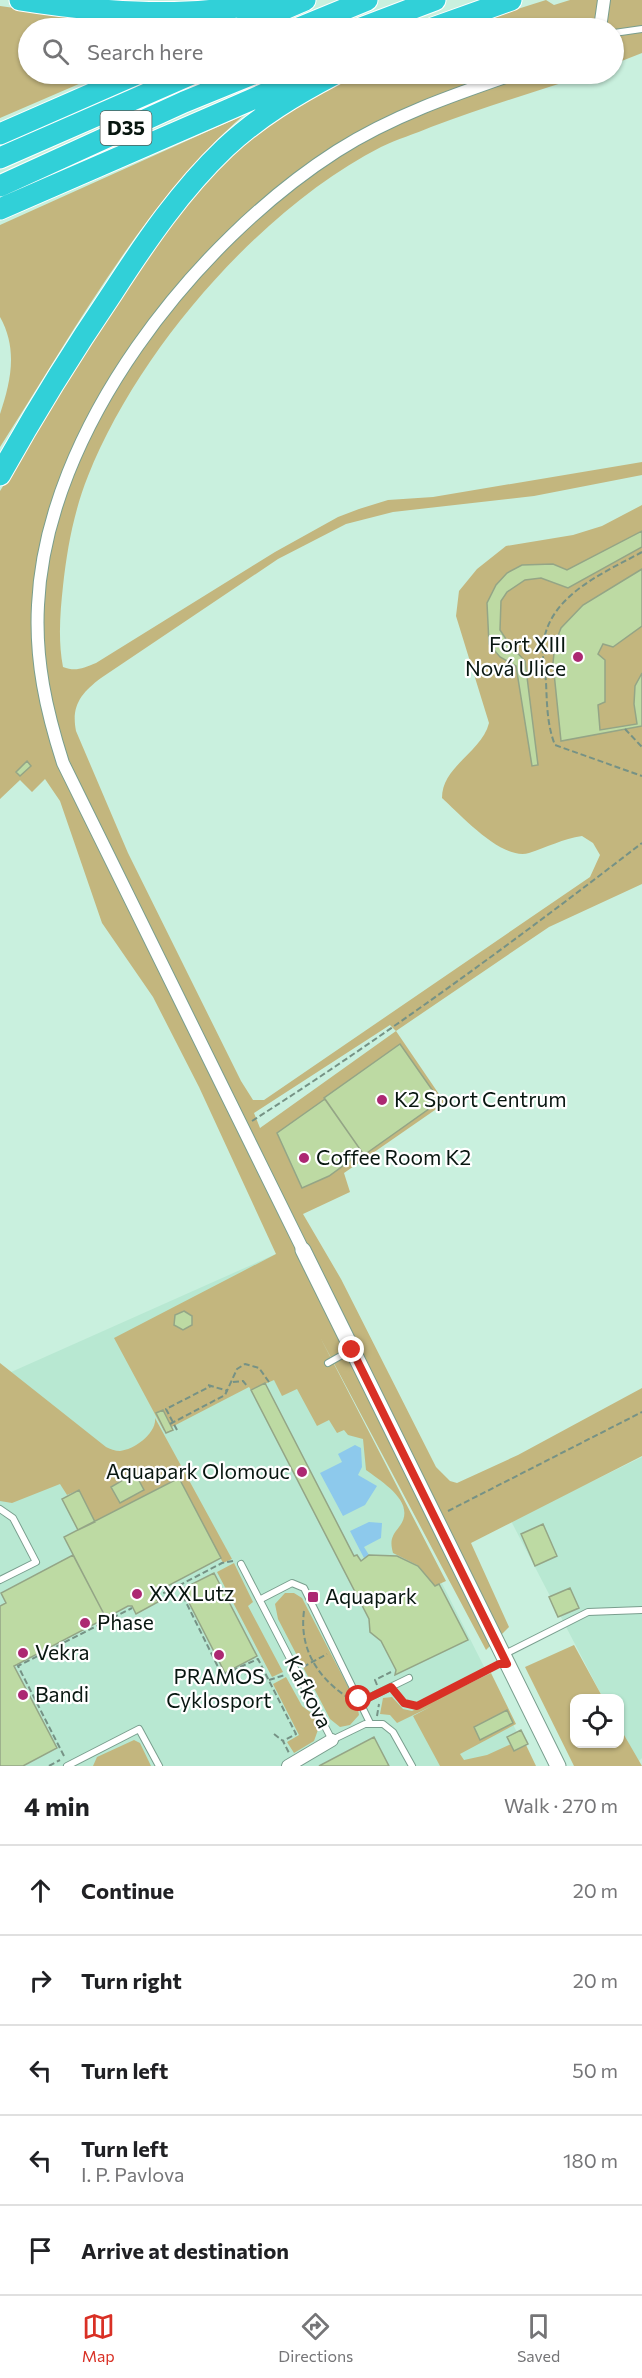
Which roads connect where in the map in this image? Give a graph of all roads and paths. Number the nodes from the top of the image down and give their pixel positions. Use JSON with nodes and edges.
{"nodes":[{"id":1,"x":20,"y":0,"type":"edge"},
{"id":2,"x":269,"y":0,"type":"edge"},
{"id":3,"x":305,"y":0,"type":"edge"},
{"id":4,"x":367,"y":0,"type":"edge"},
{"id":5,"x":435,"y":0,"type":"edge"},
{"id":6,"x":511,"y":0,"type":"edge"},
{"id":7,"x":603,"y":0,"type":"edge"},
{"id":8,"x":263,"y":18,"type":"edge"},
{"id":9,"x":323,"y":18,"type":"edge"},
{"id":10,"x":387,"y":18,"type":"edge"},
{"id":11,"x":462,"y":18,"type":"edge"},
{"id":12,"x":601,"y":18,"type":"edge"},
{"id":13,"x":642,"y":29,"type":"edge"},
{"id":14,"x":624,"y":32,"type":"edge"},
{"id":15,"x":114,"y":84,"type":"edge"},
{"id":16,"x":169,"y":84,"type":"edge"},
{"id":17,"x":228,"y":84,"type":"edge"},
{"id":18,"x":289,"y":84,"type":"edge"},
{"id":19,"x":317,"y":84,"type":"edge"},
{"id":20,"x":485,"y":84,"type":"edge"},
{"id":21,"x":0,"y":134,"type":"edge"},
{"id":22,"x":0,"y":158,"type":"edge"},
{"id":23,"x":0,"y":186,"type":"edge"},
{"id":24,"x":0,"y":209,"type":"edge"},
{"id":25,"x":0,"y":475,"type":"edge"},
{"id":26,"x":642,"y":552,"type":"edge"},
{"id":27,"x":625,"y":729,"type":"dead end"},
{"id":28,"x":642,"y":747,"type":"edge"},
{"id":29,"x":642,"y":776,"type":"edge"},
{"id":30,"x":642,"y":843,"type":"edge"},
{"id":31,"x":242,"y":1128,"type":"junction"},
{"id":32,"x":303,"y":1250,"type":"joint"},
{"id":33,"x":352,"y":1350,"type":"junction"},
{"id":34,"x":328,"y":1363,"type":"dead end"},
{"id":35,"x":233,"y":1382,"type":"junction"},
{"id":36,"x":269,"y":1382,"type":"dead end"},
{"id":37,"x":248,"y":1387,"type":"dead end"},
{"id":38,"x":228,"y":1391,"type":"junction"},
{"id":39,"x":642,"y":1412,"type":"edge"},
{"id":40,"x":172,"y":1424,"type":"junction"},
{"id":41,"x":177,"y":1430,"type":"dead end"},
{"id":42,"x":0,"y":1509,"type":"edge"},
{"id":43,"x":435,"y":1518,"type":"junction"},
{"id":44,"x":231,"y":1562,"type":"dead end"},
{"id":45,"x":241,"y":1564,"type":"dead end"},
{"id":46,"x":0,"y":1580,"type":"edge"},
{"id":47,"x":178,"y":1586,"type":"junction"},
{"id":48,"x":155,"y":1597,"type":"dead end"},
{"id":49,"x":261,"y":1599,"type":"junction"},
{"id":50,"x":306,"y":1606,"type":"dead end"},
{"id":51,"x":132,"y":1608,"type":"dead end"},
{"id":52,"x":642,"y":1610,"type":"edge"},
{"id":53,"x":330,"y":1653,"type":"dead end"},
{"id":54,"x":505,"y":1660,"type":"junction"},
{"id":55,"x":312,"y":1663,"type":"junction"},
{"id":56,"x":243,"y":1666,"type":"junction"},
{"id":57,"x":303,"y":1667,"type":"dead end"},
{"id":58,"x":245,"y":1675,"type":"dead end"},
{"id":59,"x":285,"y":1675,"type":"dead end"},
{"id":60,"x":409,"y":1678,"type":"dead end"},
{"id":61,"x":269,"y":1680,"type":"junction"},
{"id":62,"x":392,"y":1688,"type":"junction"},
{"id":63,"x":351,"y":1699,"type":"dead end"},
{"id":64,"x":360,"y":1702,"type":"junction"},
{"id":65,"x":373,"y":1723,"type":"junction"},
{"id":66,"x":274,"y":1734,"type":"dead end"},
{"id":67,"x":332,"y":1740,"type":"junction"},
{"id":68,"x":82,"y":1763,"type":"edge"},
{"id":69,"x":50,"y":1766,"type":"edge"},
{"id":70,"x":68,"y":1766,"type":"edge"},
{"id":71,"x":159,"y":1766,"type":"edge"},
{"id":72,"x":288,"y":1766,"type":"edge"},
{"id":73,"x":412,"y":1766,"type":"edge"},
{"id":74,"x":558,"y":1766,"type":"edge"}],
"edges":[{"from":1,"to":2,"type":"highway"},
{"from":3,"to":8,"type":"highway"},
{"from":4,"to":9,"type":"highway"},
{"from":5,"to":10,"type":"highway"},
{"from":6,"to":11,"type":"highway"},
{"from":7,"to":12,"type":"street"},
{"from":13,"to":14,"type":"lane"},
{"from":15,"to":21,"type":"highway"},
{"from":16,"to":22,"type":"highway","number":"D35"},
{"from":17,"to":23,"type":"highway","number":"D35"},
{"from":18,"to":24,"type":"highway"},
{"from":19,"to":25,"type":"highway"},
{"from":20,"to":31,"type":"street"},
{"from":26,"to":29,"type":"path"},
{"from":27,"to":28,"type":"path"},
{"from":30,"to":31,"type":"path"},
{"from":31,"to":32,"type":"street"},
{"from":32,"to":33,"type":"street"},
{"from":33,"to":34,"type":"lane"},
{"from":33,"to":43,"type":"street"},
{"from":35,"to":36,"type":"path"},
{"from":35,"to":37,"type":"path"},
{"from":35,"to":38,"type":"path"},
{"from":38,"to":40,"type":"path"},
{"from":38,"to":40,"type":"path"},
{"from":39,"to":43,"type":"path"},
{"from":40,"to":41,"type":"path"},
{"from":42,"to":46,"type":"lane"},
{"from":43,"to":54,"type":"street"},
{"from":44,"to":47,"type":"path"},
{"from":45,"to":49,"type":"lane","name":"Kafkova"},
{"from":47,"to":48,"type":"path"},
{"from":47,"to":56,"type":"path"},
{"from":49,"to":64,"type":"lane"},
{"from":49,"to":67,"type":"lane","name":"Kafkova"},
{"from":50,"to":55,"type":"path"},
{"from":51,"to":69,"type":"path"},
{"from":52,"to":54,"type":"lane"},
{"from":53,"to":55,"type":"path"},
{"from":54,"to":62,"type":"path"},
{"from":54,"to":74,"type":"street"},
{"from":55,"to":57,"type":"path"},
{"from":55,"to":63,"type":"path"},
{"from":56,"to":58,"type":"path"},
{"from":56,"to":61,"type":"path"},
{"from":59,"to":61,"type":"path"},
{"from":60,"to":62,"type":"lane"},
{"from":61,"to":66,"type":"path"},
{"from":62,"to":64,"type":"lane"},
{"from":62,"to":65,"type":"path"},
{"from":64,"to":65,"type":"lane"},
{"from":65,"to":67,"type":"lane"},
{"from":65,"to":73,"type":"lane"},
{"from":67,"to":72,"type":"street","name":"Kafkova"},
{"from":68,"to":70,"type":"lane"},
{"from":68,"to":71,"type":"lane"}]}
